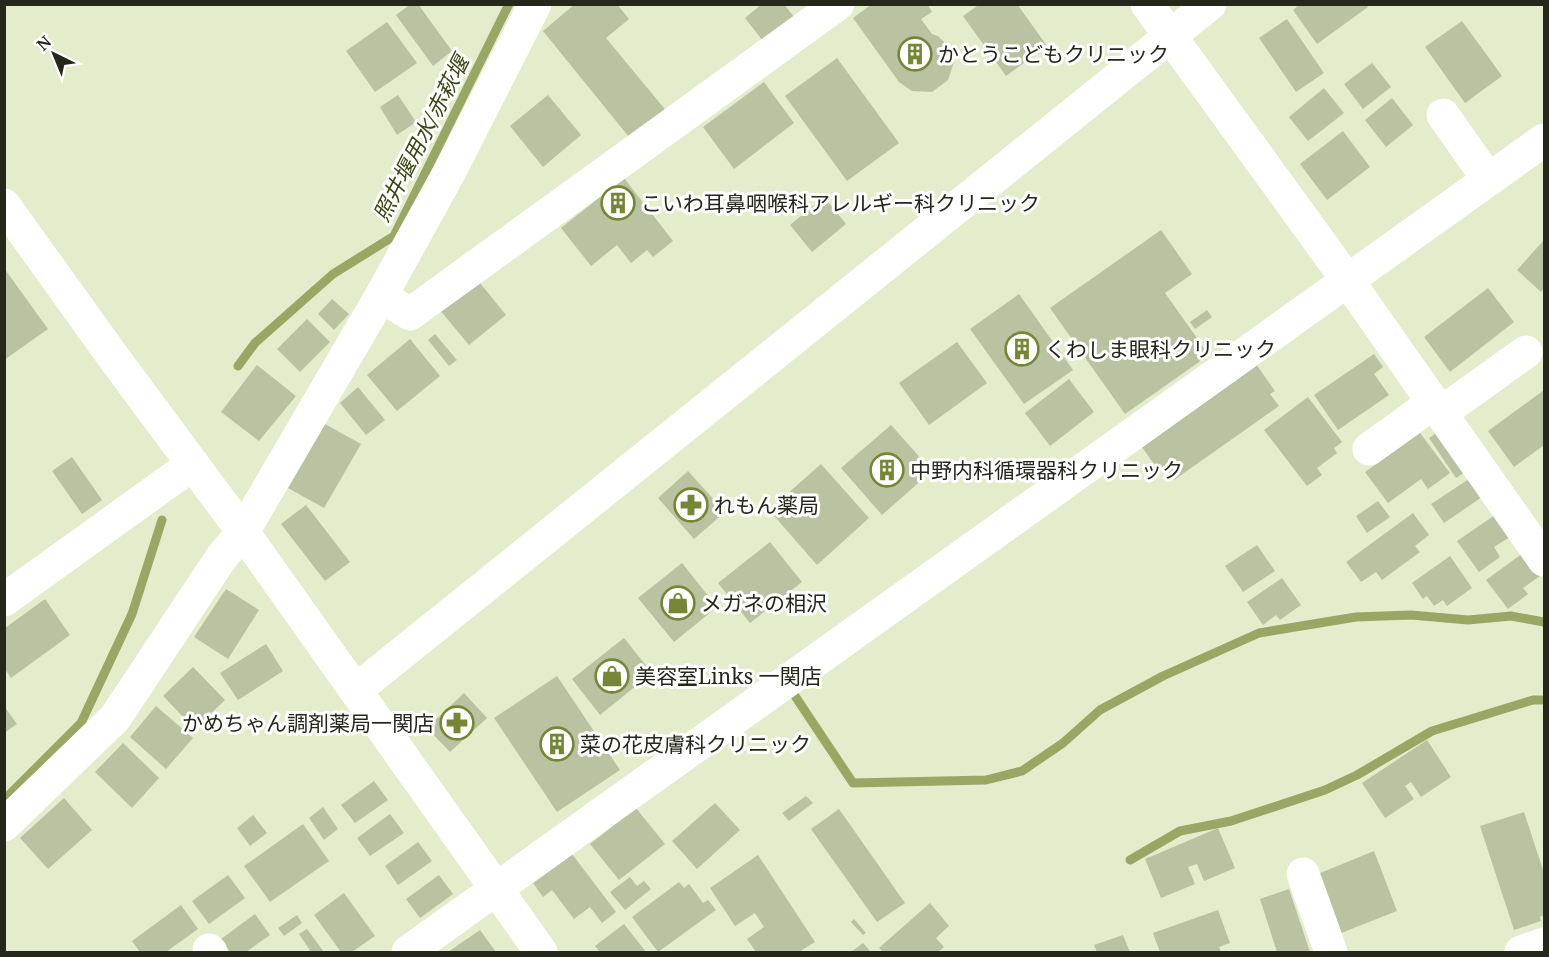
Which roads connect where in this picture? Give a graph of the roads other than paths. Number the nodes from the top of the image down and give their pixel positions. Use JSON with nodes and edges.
{"nodes":[{"id":1,"x":535,"y":4,"type":"edge"},
{"id":2,"x":838,"y":4,"type":"edge"},
{"id":3,"x":1147,"y":4,"type":"edge"},
{"id":4,"x":1210,"y":4,"type":"edge"},
{"id":5,"x":1170,"y":37,"type":"junction"},
{"id":6,"x":1443,"y":116,"type":"dead end"},
{"id":7,"x":1545,"y":140,"type":"edge"},
{"id":8,"x":1488,"y":179,"type":"junction"},
{"id":9,"x":4,"y":205,"type":"edge"},
{"id":10,"x":1348,"y":281,"type":"junction"},
{"id":11,"x":381,"y":296,"type":"junction"},
{"id":12,"x":1526,"y":352,"type":"dead end"},
{"id":13,"x":1437,"y":408,"type":"junction"},
{"id":14,"x":1370,"y":449,"type":"dead end"},
{"id":15,"x":193,"y":464,"type":"junction"},
{"id":16,"x":243,"y":532,"type":"junction"},
{"id":17,"x":1545,"y":560,"type":"edge"},
{"id":18,"x":4,"y":600,"type":"edge"},
{"id":19,"x":356,"y":690,"type":"junction"},
{"id":20,"x":4,"y":825,"type":"edge"},
{"id":21,"x":1303,"y":874,"type":"dead end"},
{"id":22,"x":496,"y":890,"type":"junction"},
{"id":23,"x":1545,"y":944,"type":"edge"},
{"id":24,"x":408,"y":952,"type":"edge"},
{"id":25,"x":541,"y":952,"type":"edge"},
{"id":26,"x":1331,"y":952,"type":"edge"},
{"id":27,"x":1521,"y":952,"type":"edge"}],
"edges":[{"from":1,"to":11,"type":"street"},
{"from":2,"to":11,"type":"street"},
{"from":3,"to":5,"type":"street"},
{"from":4,"to":5,"type":"street"},
{"from":5,"to":10,"type":"street"},
{"from":5,"to":19,"type":"street"},
{"from":6,"to":8,"type":"street"},
{"from":7,"to":8,"type":"street"},
{"from":8,"to":10,"type":"street"},
{"from":9,"to":15,"type":"street"},
{"from":10,"to":13,"type":"street"},
{"from":10,"to":22,"type":"street"},
{"from":11,"to":16,"type":"street"},
{"from":12,"to":13,"type":"street"},
{"from":13,"to":14,"type":"street"},
{"from":13,"to":17,"type":"street"},
{"from":15,"to":16,"type":"street"},
{"from":15,"to":18,"type":"street"},
{"from":16,"to":19,"type":"street"},
{"from":16,"to":20,"type":"street"},
{"from":19,"to":22,"type":"street"},
{"from":21,"to":26,"type":"street"},
{"from":22,"to":24,"type":"street"},
{"from":22,"to":25,"type":"street"},
{"from":23,"to":27,"type":"street"}]}
